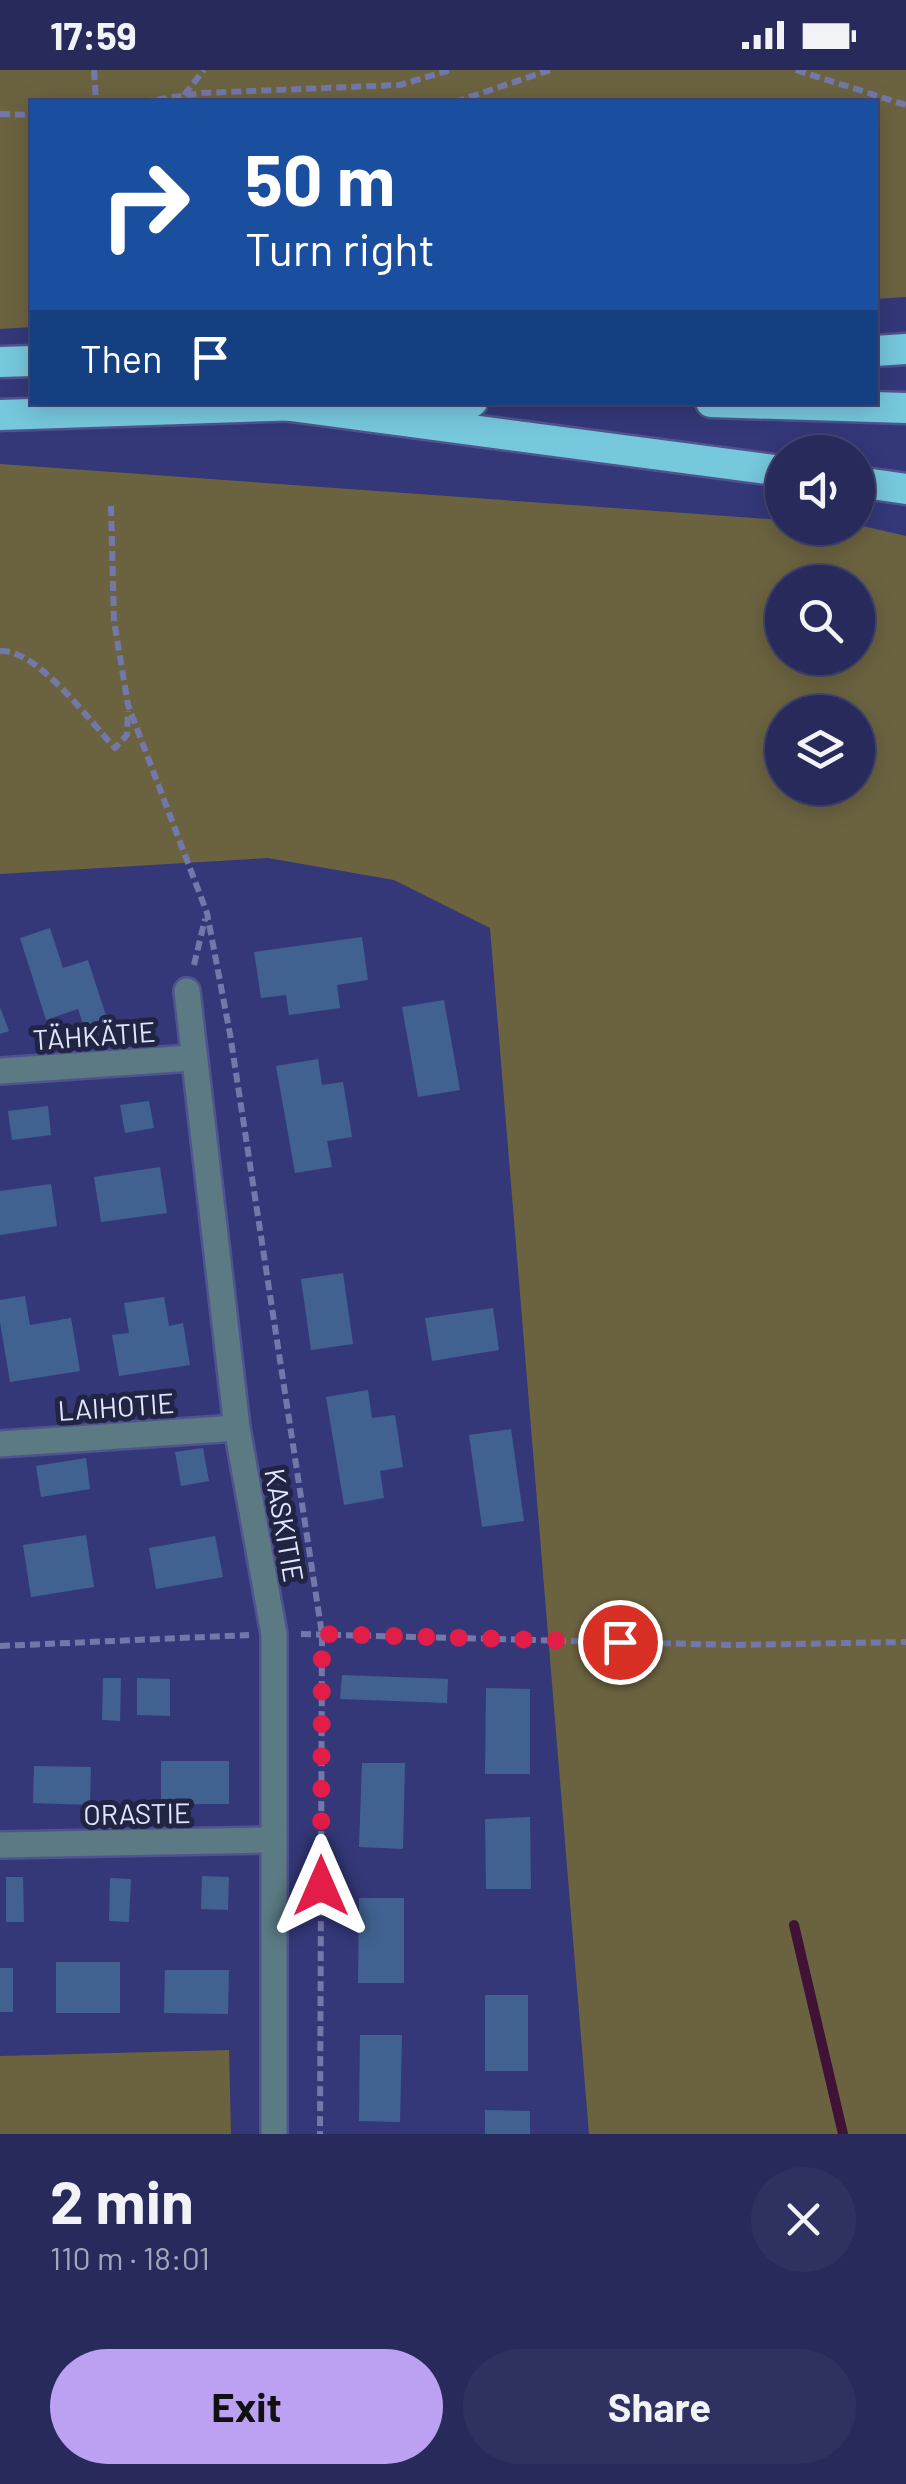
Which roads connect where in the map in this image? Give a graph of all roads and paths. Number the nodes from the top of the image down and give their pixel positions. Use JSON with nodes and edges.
{"nodes":[{"id":1,"x":94,"y":70,"type":"edge"},
{"id":2,"x":204,"y":70,"type":"edge"},
{"id":3,"x":450,"y":70,"type":"edge"},
{"id":4,"x":550,"y":70,"type":"edge"},
{"id":5,"x":796,"y":70,"type":"edge"},
{"id":6,"x":184,"y":95,"type":"junction"},
{"id":7,"x":96,"y":100,"type":"edge"},
{"id":8,"x":154,"y":100,"type":"edge"},
{"id":9,"x":461,"y":100,"type":"edge"},
{"id":10,"x":906,"y":105,"type":"edge"},
{"id":11,"x":0,"y":114,"type":"edge"},
{"id":12,"x":30,"y":116,"type":"edge"},
{"id":13,"x":878,"y":351,"type":"edge"},
{"id":14,"x":906,"y":351,"type":"edge"},
{"id":15,"x":30,"y":360,"type":"edge"},
{"id":16,"x":0,"y":362,"type":"edge"},
{"id":17,"x":284,"y":405,"type":"joint"},
{"id":18,"x":808,"y":405,"type":"edge"},
{"id":19,"x":906,"y":408,"type":"edge"},
{"id":20,"x":0,"y":416,"type":"edge"},
{"id":21,"x":765,"y":469,"type":"edge"},
{"id":22,"x":875,"y":484,"type":"edge"},
{"id":23,"x":906,"y":489,"type":"edge"},
{"id":24,"x":110,"y":506,"type":"dead end"},
{"id":25,"x":0,"y":650,"type":"edge"},
{"id":26,"x":128,"y":705,"type":"junction"},
{"id":27,"x":207,"y":912,"type":"junction"},
{"id":28,"x":187,"y":990,"type":"joint"},
{"id":29,"x":192,"y":1058,"type":"junction"},
{"id":30,"x":0,"y":1071,"type":"edge"},
{"id":31,"x":237,"y":1428,"type":"junction"},
{"id":32,"x":0,"y":1444,"type":"edge"},
{"id":33,"x":274,"y":1634,"type":"junction"},
{"id":34,"x":322,"y":1634,"type":"junction"},
{"id":35,"x":906,"y":1642,"type":"edge"},
{"id":36,"x":0,"y":1646,"type":"edge"},
{"id":37,"x":274,"y":1840,"type":"junction"},
{"id":38,"x":0,"y":1845,"type":"edge"},
{"id":39,"x":274,"y":2134,"type":"edge"},
{"id":40,"x":320,"y":2134,"type":"edge"}],
"edges":[{"from":1,"to":7,"type":"path"},
{"from":2,"to":6,"type":"path"},
{"from":3,"to":6,"type":"path"},
{"from":4,"to":9,"type":"path"},
{"from":5,"to":10,"type":"path"},
{"from":6,"to":8,"type":"path"},
{"from":11,"to":12,"type":"path"},
{"from":13,"to":14,"type":"highway"},
{"from":15,"to":16,"type":"highway"},
{"from":17,"to":20,"type":"highway"},
{"from":17,"to":21,"type":"highway"},
{"from":18,"to":19,"type":"highway"},
{"from":22,"to":23,"type":"highway"},
{"from":24,"to":26,"type":"path"},
{"from":25,"to":26,"type":"path"},
{"from":26,"to":27,"type":"path"},
{"from":27,"to":28,"type":"path"},
{"from":27,"to":34,"type":"path"},
{"from":28,"to":29,"type":"street","name":"KASKITIE"},
{"from":29,"to":30,"type":"street","name":"TÄHKÄTIE"},
{"from":29,"to":31,"type":"street","name":"KASKITIE"},
{"from":31,"to":32,"type":"street","name":"LAIHOTIE"},
{"from":31,"to":33,"type":"street","name":"KASKITIE"},
{"from":33,"to":34,"type":"path"},
{"from":33,"to":36,"type":"path"},
{"from":33,"to":37,"type":"street","name":"KASKITIE"},
{"from":34,"to":35,"type":"path"},
{"from":34,"to":40,"type":"path"},
{"from":37,"to":38,"type":"street","name":"ORASTIE"},
{"from":37,"to":39,"type":"street","name":"KASKITIE"}]}
